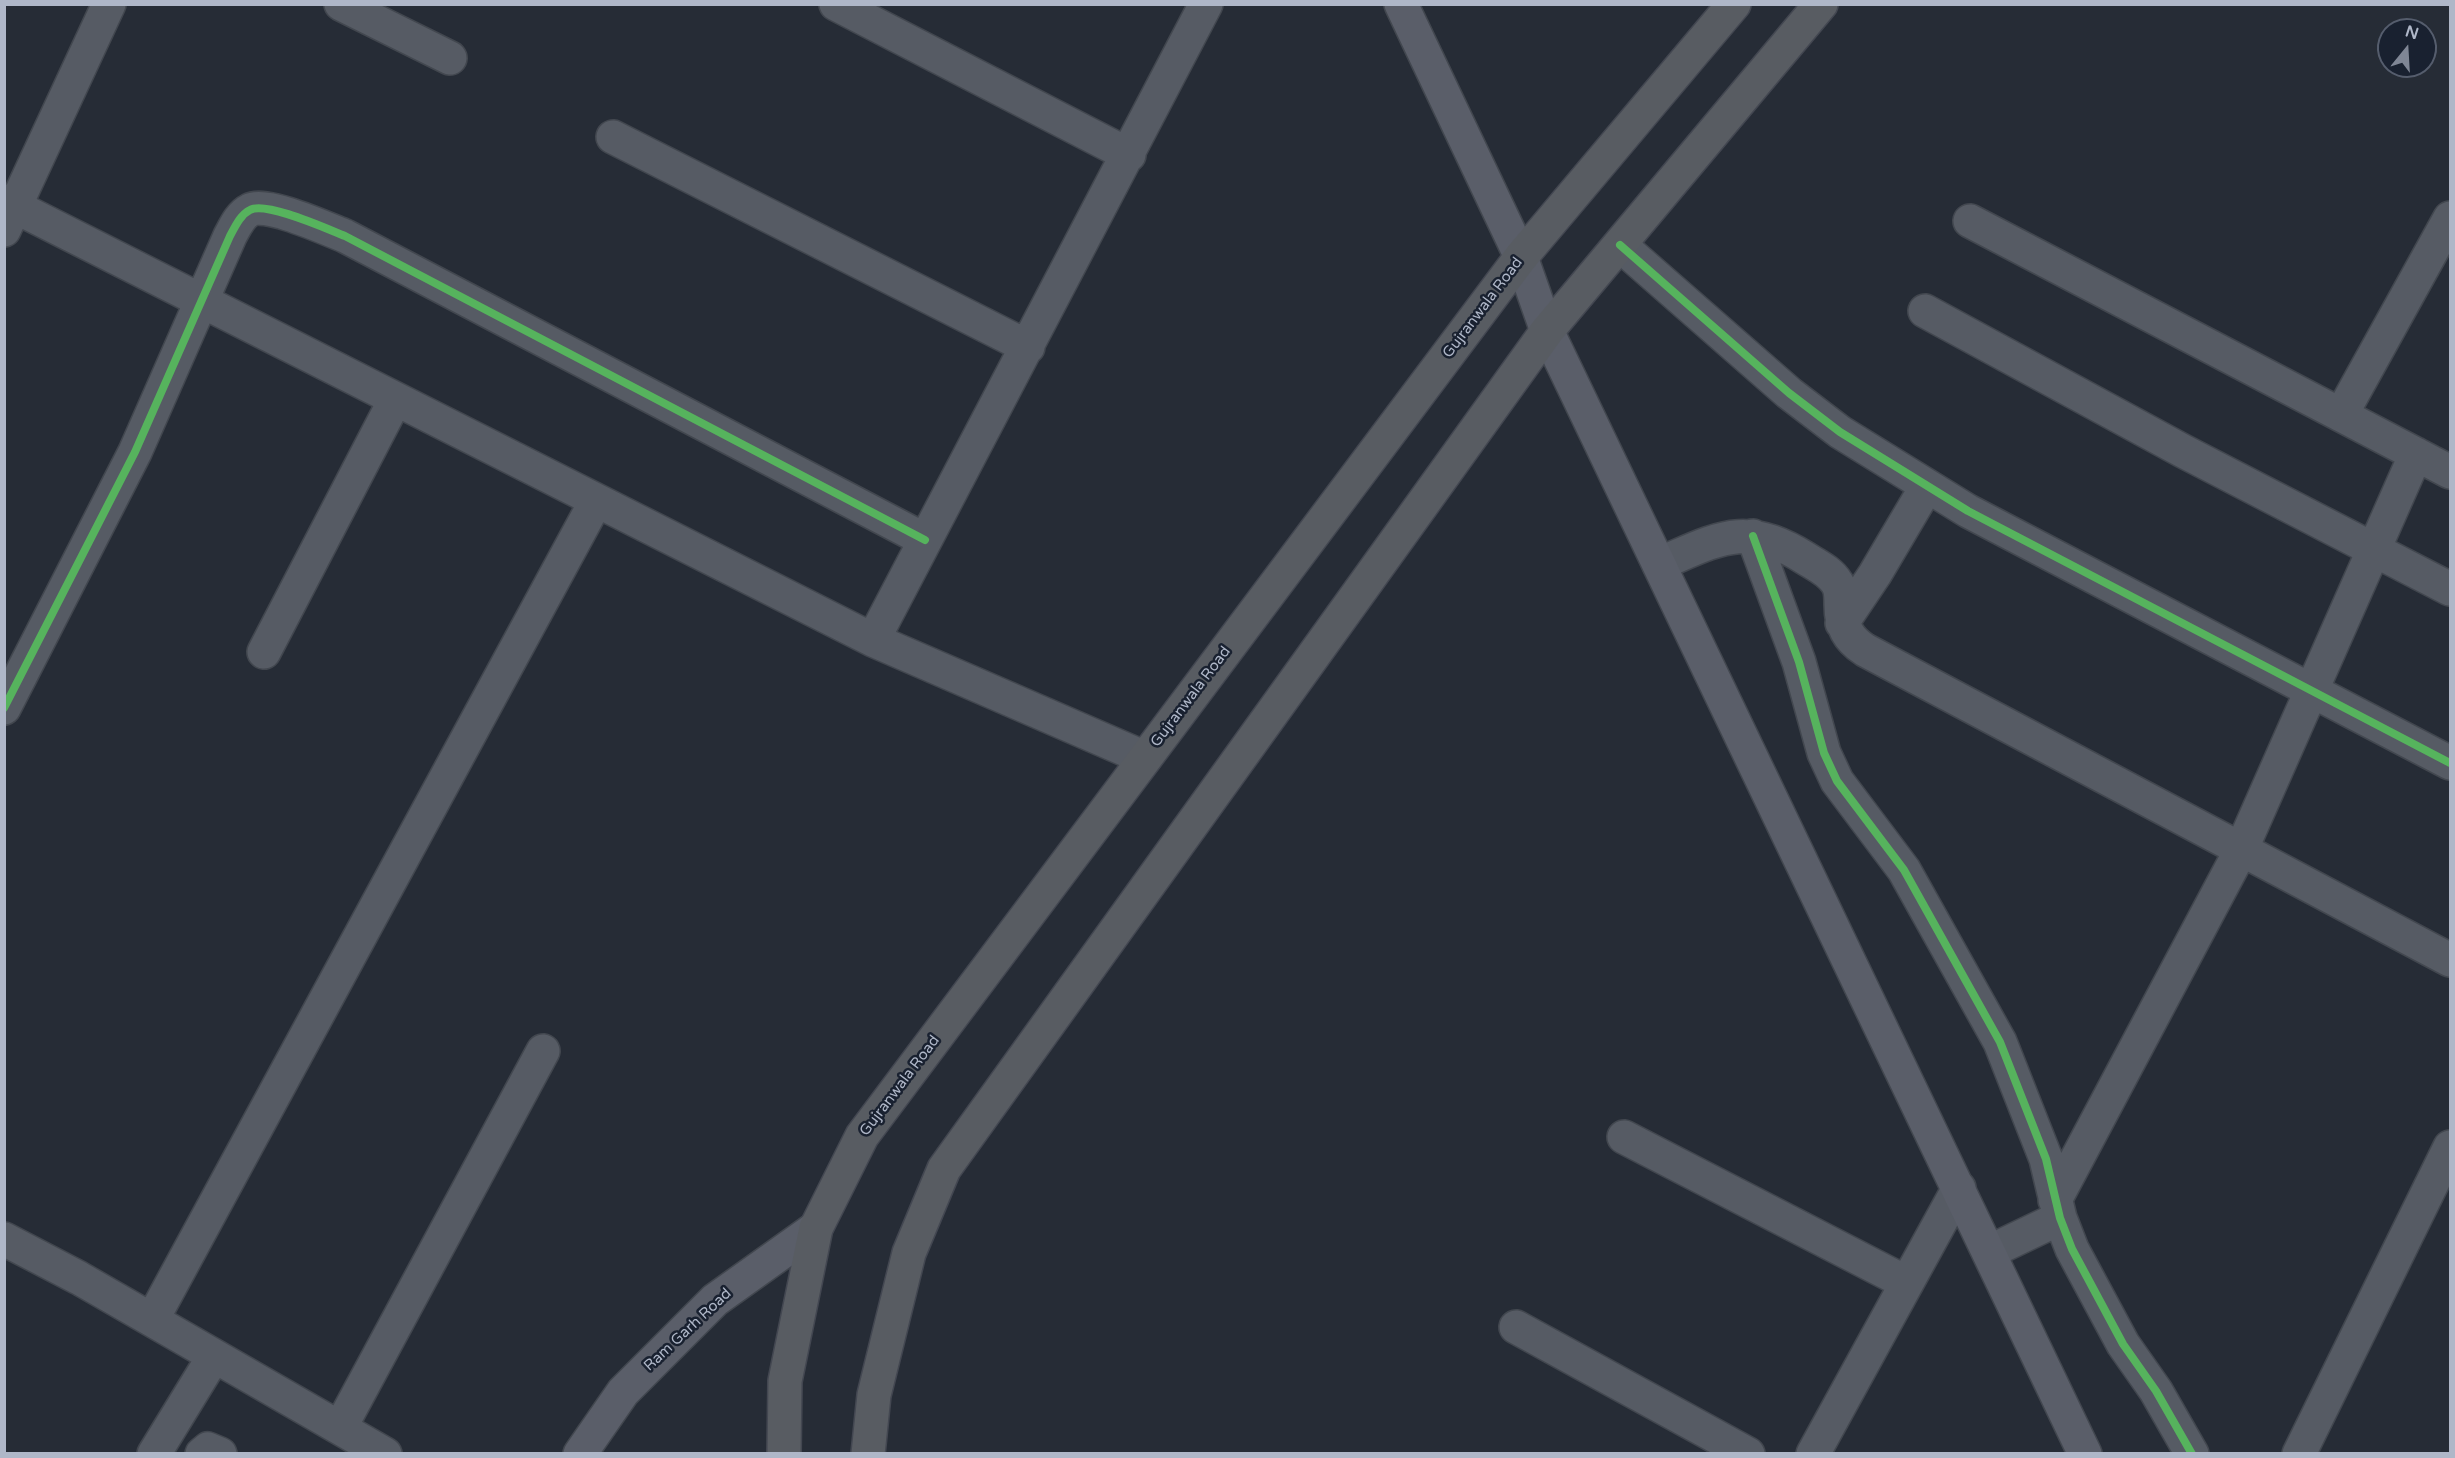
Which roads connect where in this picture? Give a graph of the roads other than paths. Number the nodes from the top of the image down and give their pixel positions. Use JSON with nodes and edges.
{"nodes":[{"id":1,"x":109,"y":4,"type":"edge"},
{"id":2,"x":341,"y":4,"type":"edge"},
{"id":3,"x":836,"y":4,"type":"edge"},
{"id":4,"x":1206,"y":4,"type":"edge"},
{"id":5,"x":1401,"y":4,"type":"edge"},
{"id":6,"x":1734,"y":4,"type":"edge"},
{"id":7,"x":1821,"y":4,"type":"edge"},
{"id":8,"x":450,"y":58,"type":"dead end"},
{"id":9,"x":614,"y":137,"type":"dead end"},
{"id":10,"x":1129,"y":155,"type":"junction"},
{"id":11,"x":8,"y":212,"type":"edge"},
{"id":12,"x":2451,"y":218,"type":"edge"},
{"id":13,"x":1970,"y":221,"type":"dead end"},
{"id":14,"x":1620,"y":245,"type":"junction"},
{"id":15,"x":1521,"y":257,"type":"junction"},
{"id":16,"x":201,"y":300,"type":"junction"},
{"id":17,"x":1925,"y":311,"type":"dead end"},
{"id":18,"x":1547,"y":331,"type":"junction"},
{"id":19,"x":1028,"y":347,"type":"junction"},
{"id":20,"x":395,"y":400,"type":"junction"},
{"id":21,"x":2341,"y":415,"type":"junction"},
{"id":22,"x":2416,"y":454,"type":"junction"},
{"id":23,"x":2451,"y":472,"type":"edge"},
{"id":24,"x":1927,"y":486,"type":"junction"},
{"id":25,"x":596,"y":501,"type":"junction"},
{"id":26,"x":1753,"y":536,"type":"junction"},
{"id":27,"x":926,"y":540,"type":"junction"},
{"id":28,"x":2374,"y":548,"type":"junction"},
{"id":29,"x":1659,"y":564,"type":"junction"},
{"id":30,"x":2451,"y":589,"type":"edge"},
{"id":31,"x":1842,"y":623,"type":"junction"},
{"id":32,"x":873,"y":640,"type":"junction"},
{"id":33,"x":264,"y":652,"type":"dead end"},
{"id":34,"x":2311,"y":690,"type":"junction"},
{"id":35,"x":4,"y":708,"type":"edge"},
{"id":36,"x":1145,"y":758,"type":"junction"},
{"id":37,"x":2451,"y":763,"type":"edge"},
{"id":38,"x":2241,"y":850,"type":"junction"},
{"id":39,"x":2451,"y":960,"type":"edge"},
{"id":40,"x":543,"y":1051,"type":"dead end"},
{"id":41,"x":1624,"y":1137,"type":"dead end"},
{"id":42,"x":2451,"y":1147,"type":"edge"},
{"id":43,"x":1959,"y":1188,"type":"junction"},
{"id":44,"x":2057,"y":1209,"type":"junction"},
{"id":45,"x":816,"y":1228,"type":"junction"},
{"id":46,"x":4,"y":1239,"type":"edge"},
{"id":47,"x":1989,"y":1252,"type":"junction"},
{"id":48,"x":1907,"y":1283,"type":"junction"},
{"id":49,"x":152,"y":1320,"type":"junction"},
{"id":50,"x":1516,"y":1327,"type":"dead end"},
{"id":51,"x":214,"y":1356,"type":"junction"},
{"id":52,"x":340,"y":1428,"type":"junction"},
{"id":53,"x":166,"y":1450,"type":"edge"},
{"id":54,"x":202,"y":1454,"type":"edge"},
{"id":55,"x":220,"y":1454,"type":"edge"},
{"id":56,"x":385,"y":1454,"type":"edge"},
{"id":57,"x":580,"y":1454,"type":"edge"},
{"id":58,"x":784,"y":1454,"type":"edge"},
{"id":59,"x":868,"y":1454,"type":"edge"},
{"id":60,"x":1748,"y":1454,"type":"edge"},
{"id":61,"x":1814,"y":1454,"type":"edge"},
{"id":62,"x":2085,"y":1454,"type":"edge"},
{"id":63,"x":2192,"y":1454,"type":"edge"},
{"id":64,"x":2299,"y":1454,"type":"edge"}],
"edges":[{"from":1,"to":11,"type":"street"},
{"from":2,"to":8,"type":"street"},
{"from":3,"to":10,"type":"street"},
{"from":4,"to":10,"type":"street"},
{"from":5,"to":15,"type":"main road"},
{"from":6,"to":15,"type":"highway","name":"Gujranwala Road"},
{"from":7,"to":14,"type":"highway"},
{"from":9,"to":19,"type":"street"},
{"from":10,"to":19,"type":"street"},
{"from":11,"to":16,"type":"street"},
{"from":12,"to":21,"type":"street"},
{"from":13,"to":21,"type":"street"},
{"from":14,"to":18,"type":"highway"},
{"from":14,"to":24,"type":"street"},
{"from":15,"to":18,"type":"main road"},
{"from":15,"to":36,"type":"highway","name":"Gujranwala Road"},
{"from":16,"to":20,"type":"street"},
{"from":16,"to":27,"type":"street"},
{"from":16,"to":35,"type":"street"},
{"from":17,"to":28,"type":"street"},
{"from":18,"to":29,"type":"main road"},
{"from":18,"to":59,"type":"highway"},
{"from":19,"to":27,"type":"street"},
{"from":20,"to":25,"type":"street"},
{"from":20,"to":33,"type":"street"},
{"from":21,"to":22,"type":"street"},
{"from":22,"to":23,"type":"street"},
{"from":22,"to":28,"type":"street"},
{"from":24,"to":31,"type":"street"},
{"from":24,"to":34,"type":"street"},
{"from":25,"to":32,"type":"street"},
{"from":25,"to":49,"type":"street"},
{"from":26,"to":29,"type":"street"},
{"from":26,"to":31,"type":"street"},
{"from":26,"to":44,"type":"street"},
{"from":27,"to":32,"type":"street"},
{"from":28,"to":30,"type":"street"},
{"from":28,"to":34,"type":"street"},
{"from":29,"to":43,"type":"main road"},
{"from":31,"to":38,"type":"street"},
{"from":32,"to":36,"type":"street"},
{"from":34,"to":37,"type":"street"},
{"from":34,"to":38,"type":"street"},
{"from":36,"to":45,"type":"highway","name":"Gujranwala Road"},
{"from":38,"to":39,"type":"street"},
{"from":38,"to":44,"type":"street"},
{"from":40,"to":52,"type":"street"},
{"from":41,"to":48,"type":"street"},
{"from":42,"to":64,"type":"street"},
{"from":43,"to":47,"type":"main road"},
{"from":43,"to":48,"type":"street"},
{"from":44,"to":47,"type":"street"},
{"from":44,"to":63,"type":"street"},
{"from":45,"to":57,"type":"main road","name":"Ram Garh Road"},
{"from":45,"to":58,"type":"highway","name":"Gujranwala Road"},
{"from":46,"to":49,"type":"street"},
{"from":47,"to":62,"type":"main road"},
{"from":48,"to":61,"type":"street"},
{"from":49,"to":51,"type":"street"},
{"from":50,"to":60,"type":"street"},
{"from":51,"to":52,"type":"street"},
{"from":51,"to":53,"type":"street"},
{"from":52,"to":56,"type":"street"},
{"from":54,"to":55,"type":"street"}]}
